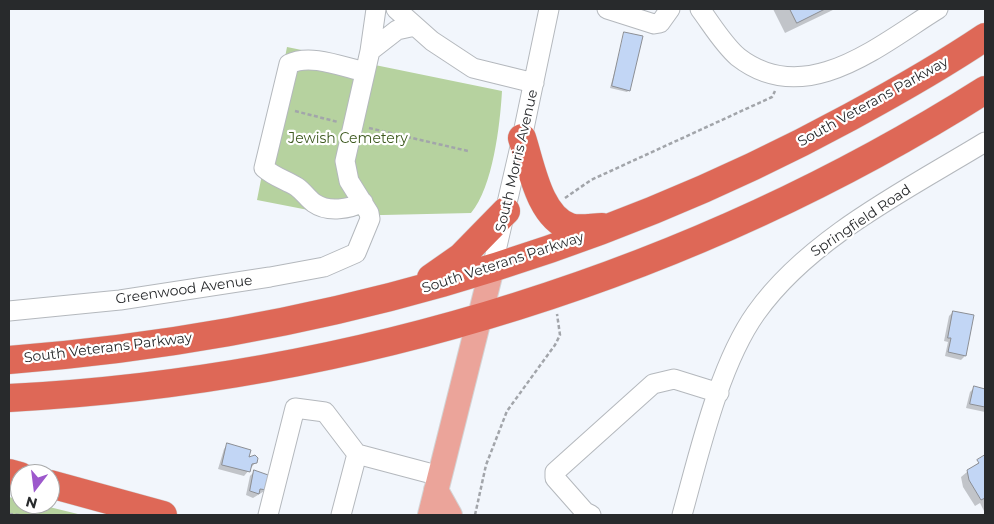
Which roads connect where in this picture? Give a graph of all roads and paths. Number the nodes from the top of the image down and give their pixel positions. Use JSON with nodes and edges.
{"nodes":[{"id":1,"x":376,"y":9,"type":"edge"},
{"id":2,"x":396,"y":9,"type":"edge"},
{"id":3,"x":549,"y":9,"type":"edge"},
{"id":4,"x":607,"y":9,"type":"edge"},
{"id":5,"x":670,"y":9,"type":"edge"},
{"id":6,"x":700,"y":9,"type":"edge"},
{"id":7,"x":938,"y":9,"type":"edge"},
{"id":8,"x":415,"y":26,"type":"junction"},
{"id":9,"x":985,"y":37,"type":"edge"},
{"id":10,"x":370,"y":51,"type":"junction"},
{"id":11,"x":365,"y":72,"type":"junction"},
{"id":12,"x":783,"y":76,"type":"junction"},
{"id":13,"x":534,"y":82,"type":"junction"},
{"id":14,"x":985,"y":90,"type":"edge"},
{"id":15,"x":279,"y":107,"type":"junction"},
{"id":16,"x":352,"y":125,"type":"junction"},
{"id":17,"x":522,"y":138,"type":"junction"},
{"id":18,"x":985,"y":142,"type":"edge"},
{"id":19,"x":468,"y":151,"type":"dead end"},
{"id":20,"x":559,"y":201,"type":"dead end"},
{"id":21,"x":363,"y":202,"type":"junction"},
{"id":22,"x":506,"y":211,"type":"junction"},
{"id":23,"x":611,"y":227,"type":"junction"},
{"id":24,"x":492,"y":268,"type":"junction"},
{"id":25,"x":413,"y":291,"type":"junction"},
{"id":26,"x":9,"y":311,"type":"edge"},
{"id":27,"x":556,"y":312,"type":"dead end"},
{"id":28,"x":480,"y":317,"type":"junction"},
{"id":29,"x":9,"y":360,"type":"edge"},
{"id":30,"x":719,"y":393,"type":"junction"},
{"id":31,"x":9,"y":398,"type":"edge"},
{"id":32,"x":356,"y":454,"type":"junction"},
{"id":33,"x":438,"y":483,"type":"junction"},
{"id":34,"x":60,"y":487,"type":"edge"},
{"id":35,"x":9,"y":514,"type":"edge"},
{"id":36,"x":20,"y":515,"type":"edge"},
{"id":37,"x":163,"y":515,"type":"edge"},
{"id":38,"x":268,"y":515,"type":"edge"},
{"id":39,"x":341,"y":515,"type":"edge"},
{"id":40,"x":430,"y":515,"type":"edge"},
{"id":41,"x":450,"y":515,"type":"edge"},
{"id":42,"x":475,"y":515,"type":"edge"},
{"id":43,"x":591,"y":515,"type":"edge"},
{"id":44,"x":682,"y":515,"type":"edge"}],
"edges":[{"from":1,"to":10,"type":"street"},
{"from":2,"to":8,"type":"street"},
{"from":3,"to":13,"type":"street","name":"South Morris Avenue"},
{"from":4,"to":5,"type":"street"},
{"from":6,"to":12,"type":"street"},
{"from":7,"to":12,"type":"street"},
{"from":8,"to":10,"type":"street"},
{"from":8,"to":13,"type":"street"},
{"from":9,"to":23,"type":"highway","name":"South Veterans Parkway"},
{"from":10,"to":11,"type":"street"},
{"from":11,"to":15,"type":"street"},
{"from":11,"to":16,"type":"street"},
{"from":12,"to":20,"type":"path"},
{"from":13,"to":17,"type":"street","name":"South Morris Avenue"},
{"from":14,"to":28,"type":"highway"},
{"from":15,"to":16,"type":"path"},
{"from":15,"to":21,"type":"street"},
{"from":16,"to":19,"type":"path"},
{"from":16,"to":21,"type":"street"},
{"from":17,"to":22,"type":"street","name":"South Morris Avenue"},
{"from":17,"to":23,"type":"highway"},
{"from":18,"to":30,"type":"street","name":"Springfield Road"},
{"from":21,"to":26,"type":"street","name":"Greenwood Avenue"},
{"from":22,"to":24,"type":"street","name":"South Morris Avenue"},
{"from":22,"to":25,"type":"highway"},
{"from":23,"to":24,"type":"highway","name":"South Veterans Parkway"},
{"from":24,"to":25,"type":"highway","name":"South Veterans Parkway"},
{"from":24,"to":28,"type":"main road","name":"South Morris Avenue"},
{"from":25,"to":29,"type":"highway","name":"South Veterans Parkway"},
{"from":27,"to":42,"type":"path"},
{"from":28,"to":31,"type":"highway"},
{"from":28,"to":33,"type":"main road","name":"South Morris Avenue"},
{"from":30,"to":43,"type":"street"},
{"from":30,"to":44,"type":"street","name":"Springfield Road"},
{"from":32,"to":33,"type":"street"},
{"from":32,"to":38,"type":"street"},
{"from":32,"to":39,"type":"street"},
{"from":33,"to":40,"type":"main road","name":"South Morris Avenue"},
{"from":33,"to":41,"type":"main road"},
{"from":34,"to":37,"type":"highway"},
{"from":35,"to":36,"type":"path"}]}
